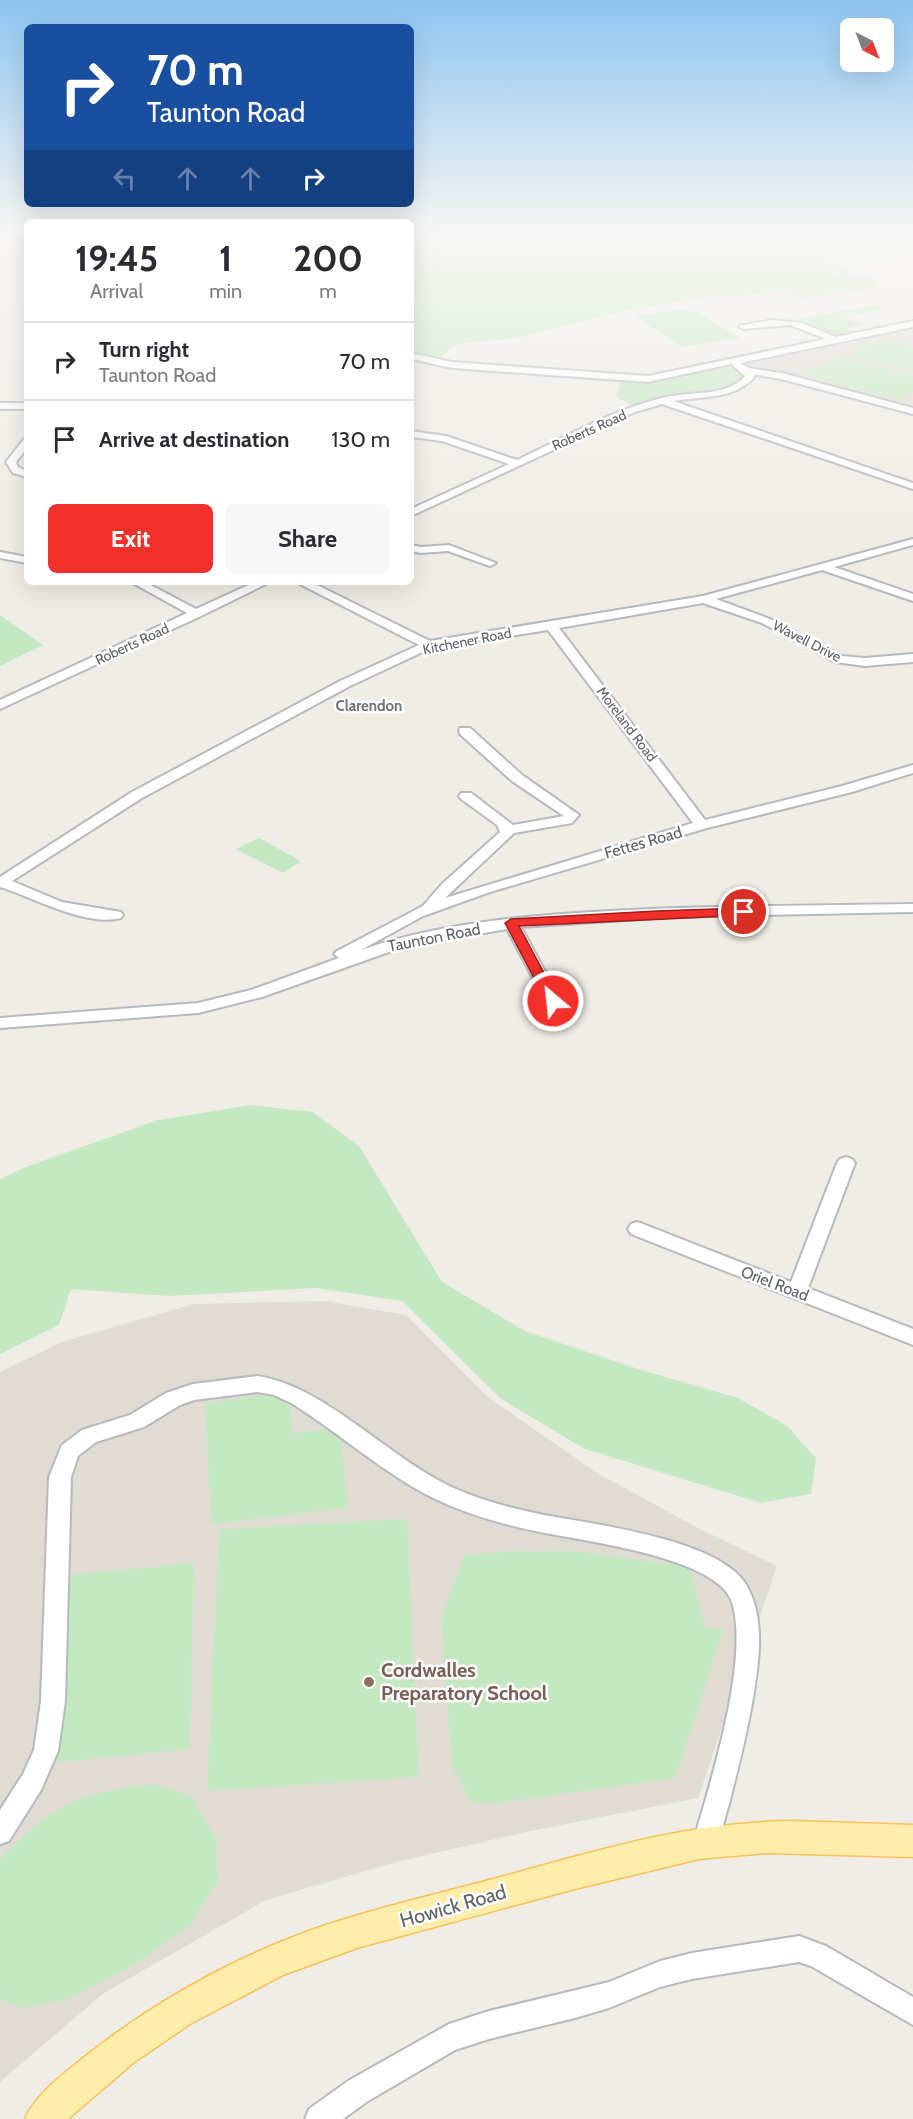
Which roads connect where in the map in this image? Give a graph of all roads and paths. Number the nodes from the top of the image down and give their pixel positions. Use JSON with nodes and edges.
{"nodes":[{"id":1,"x":823,"y":336,"type":"edge"},
{"id":2,"x":824,"y":336,"type":"edge"},
{"id":3,"x":853,"y":336,"type":"edge"},
{"id":4,"x":832,"y":340,"type":"junction"},
{"id":5,"x":414,"y":358,"type":"edge"},
{"id":6,"x":733,"y":362,"type":"junction"},
{"id":7,"x":746,"y":370,"type":"junction"},
{"id":8,"x":662,"y":400,"type":"junction"},
{"id":9,"x":0,"y":406,"type":"edge"},
{"id":10,"x":24,"y":406,"type":"edge"},
{"id":11,"x":913,"y":411,"type":"edge"},
{"id":12,"x":414,"y":434,"type":"edge"},
{"id":13,"x":24,"y":445,"type":"edge"},
{"id":14,"x":516,"y":463,"type":"junction"},
{"id":15,"x":24,"y":473,"type":"edge"},
{"id":16,"x":913,"y":486,"type":"edge"},
{"id":17,"x":414,"y":512,"type":"edge"},
{"id":18,"x":913,"y":542,"type":"edge"},
{"id":19,"x":414,"y":549,"type":"edge"},
{"id":20,"x":0,"y":555,"type":"edge"},
{"id":21,"x":24,"y":559,"type":"edge"},
{"id":22,"x":490,"y":563,"type":"dead end"},
{"id":23,"x":822,"y":567,"type":"junction"},
{"id":24,"x":143,"y":585,"type":"edge"},
{"id":25,"x":258,"y":585,"type":"edge"},
{"id":26,"x":308,"y":585,"type":"edge"},
{"id":27,"x":913,"y":598,"type":"edge"},
{"id":28,"x":704,"y":599,"type":"junction"},
{"id":29,"x":197,"y":614,"type":"junction"},
{"id":30,"x":551,"y":626,"type":"junction"},
{"id":31,"x":428,"y":645,"type":"junction"},
{"id":32,"x":913,"y":658,"type":"edge"},
{"id":33,"x":0,"y":705,"type":"edge"},
{"id":34,"x":465,"y":731,"type":"dead end"},
{"id":35,"x":913,"y":769,"type":"edge"},
{"id":36,"x":466,"y":796,"type":"dead end"},
{"id":37,"x":702,"y":825,"type":"junction"},
{"id":38,"x":508,"y":830,"type":"junction"},
{"id":39,"x":1,"y":882,"type":"edge"},
{"id":40,"x":429,"y":908,"type":"junction"},
{"id":41,"x":913,"y":908,"type":"edge"},
{"id":42,"x":116,"y":915,"type":"dead end"},
{"id":43,"x":400,"y":921,"type":"junction"},
{"id":44,"x":511,"y":923,"type":"junction"},
{"id":45,"x":392,"y":944,"type":"junction"},
{"id":46,"x":321,"y":969,"type":"junction"},
{"id":47,"x":553,"y":1001,"type":"dead end"},
{"id":48,"x":0,"y":1023,"type":"edge"},
{"id":49,"x":846,"y":1163,"type":"dead end"},
{"id":50,"x":637,"y":1229,"type":"dead end"},
{"id":51,"x":797,"y":1291,"type":"junction"},
{"id":52,"x":913,"y":1336,"type":"edge"},
{"id":53,"x":0,"y":1832,"type":"edge"},
{"id":54,"x":913,"y":1841,"type":"edge"},
{"id":55,"x":706,"y":1842,"type":"junction"},
{"id":56,"x":913,"y":2012,"type":"edge"},
{"id":57,"x":43,"y":2119,"type":"edge"},
{"id":58,"x":319,"y":2119,"type":"edge"}],
"edges":[{"from":1,"to":4,"type":"street"},
{"from":2,"to":4,"type":"street"},
{"from":3,"to":4,"type":"street"},
{"from":4,"to":6,"type":"street"},
{"from":5,"to":6,"type":"street"},
{"from":6,"to":7,"type":"street"},
{"from":7,"to":8,"type":"street","name":"Roberts Road"},
{"from":7,"to":11,"type":"street"},
{"from":8,"to":14,"type":"street","name":"Roberts Road"},
{"from":8,"to":16,"type":"street"},
{"from":9,"to":10,"type":"street"},
{"from":12,"to":14,"type":"street"},
{"from":13,"to":15,"type":"street"},
{"from":14,"to":17,"type":"street","name":"Roberts Road"},
{"from":18,"to":23,"type":"street","name":"Kitchener Road"},
{"from":19,"to":22,"type":"street"},
{"from":20,"to":21,"type":"street"},
{"from":23,"to":27,"type":"street"},
{"from":23,"to":28,"type":"street","name":"Kitchener Road"},
{"from":24,"to":29,"type":"street"},
{"from":25,"to":29,"type":"street","name":"Roberts Road"},
{"from":26,"to":31,"type":"street"},
{"from":28,"to":30,"type":"street","name":"Kitchener Road"},
{"from":28,"to":32,"type":"street","name":"Wavell Drive"},
{"from":29,"to":33,"type":"street","name":"Roberts Road"},
{"from":30,"to":31,"type":"street","name":"Kitchener Road"},
{"from":30,"to":37,"type":"street","name":"Moreland Road"},
{"from":31,"to":39,"type":"street","name":"Kitchener Road"},
{"from":34,"to":38,"type":"street"},
{"from":35,"to":37,"type":"street","name":"Fettes Road"},
{"from":36,"to":38,"type":"street"},
{"from":37,"to":40,"type":"street","name":"Fettes Road"},
{"from":38,"to":40,"type":"street"},
{"from":39,"to":42,"type":"street"},
{"from":40,"to":43,"type":"street","name":"Fettes Road"},
{"from":41,"to":44,"type":"street","name":"Taunton Road"},
{"from":43,"to":45,"type":"street"},
{"from":43,"to":46,"type":"street","name":"Fettes Road"},
{"from":44,"to":45,"type":"street","name":"Taunton Road"},
{"from":44,"to":47,"type":"street"},
{"from":45,"to":46,"type":"street","name":"Taunton Road"},
{"from":46,"to":48,"type":"street","name":"Taunton Road"},
{"from":49,"to":51,"type":"street"},
{"from":50,"to":51,"type":"street","name":"Oriel Road"},
{"from":51,"to":52,"type":"street","name":"Oriel Road"},
{"from":53,"to":55,"type":"street"},
{"from":54,"to":55,"type":"main road","name":"Howick Road"},
{"from":55,"to":57,"type":"main road","name":"Howick Road"},
{"from":56,"to":58,"type":"street"}]}
